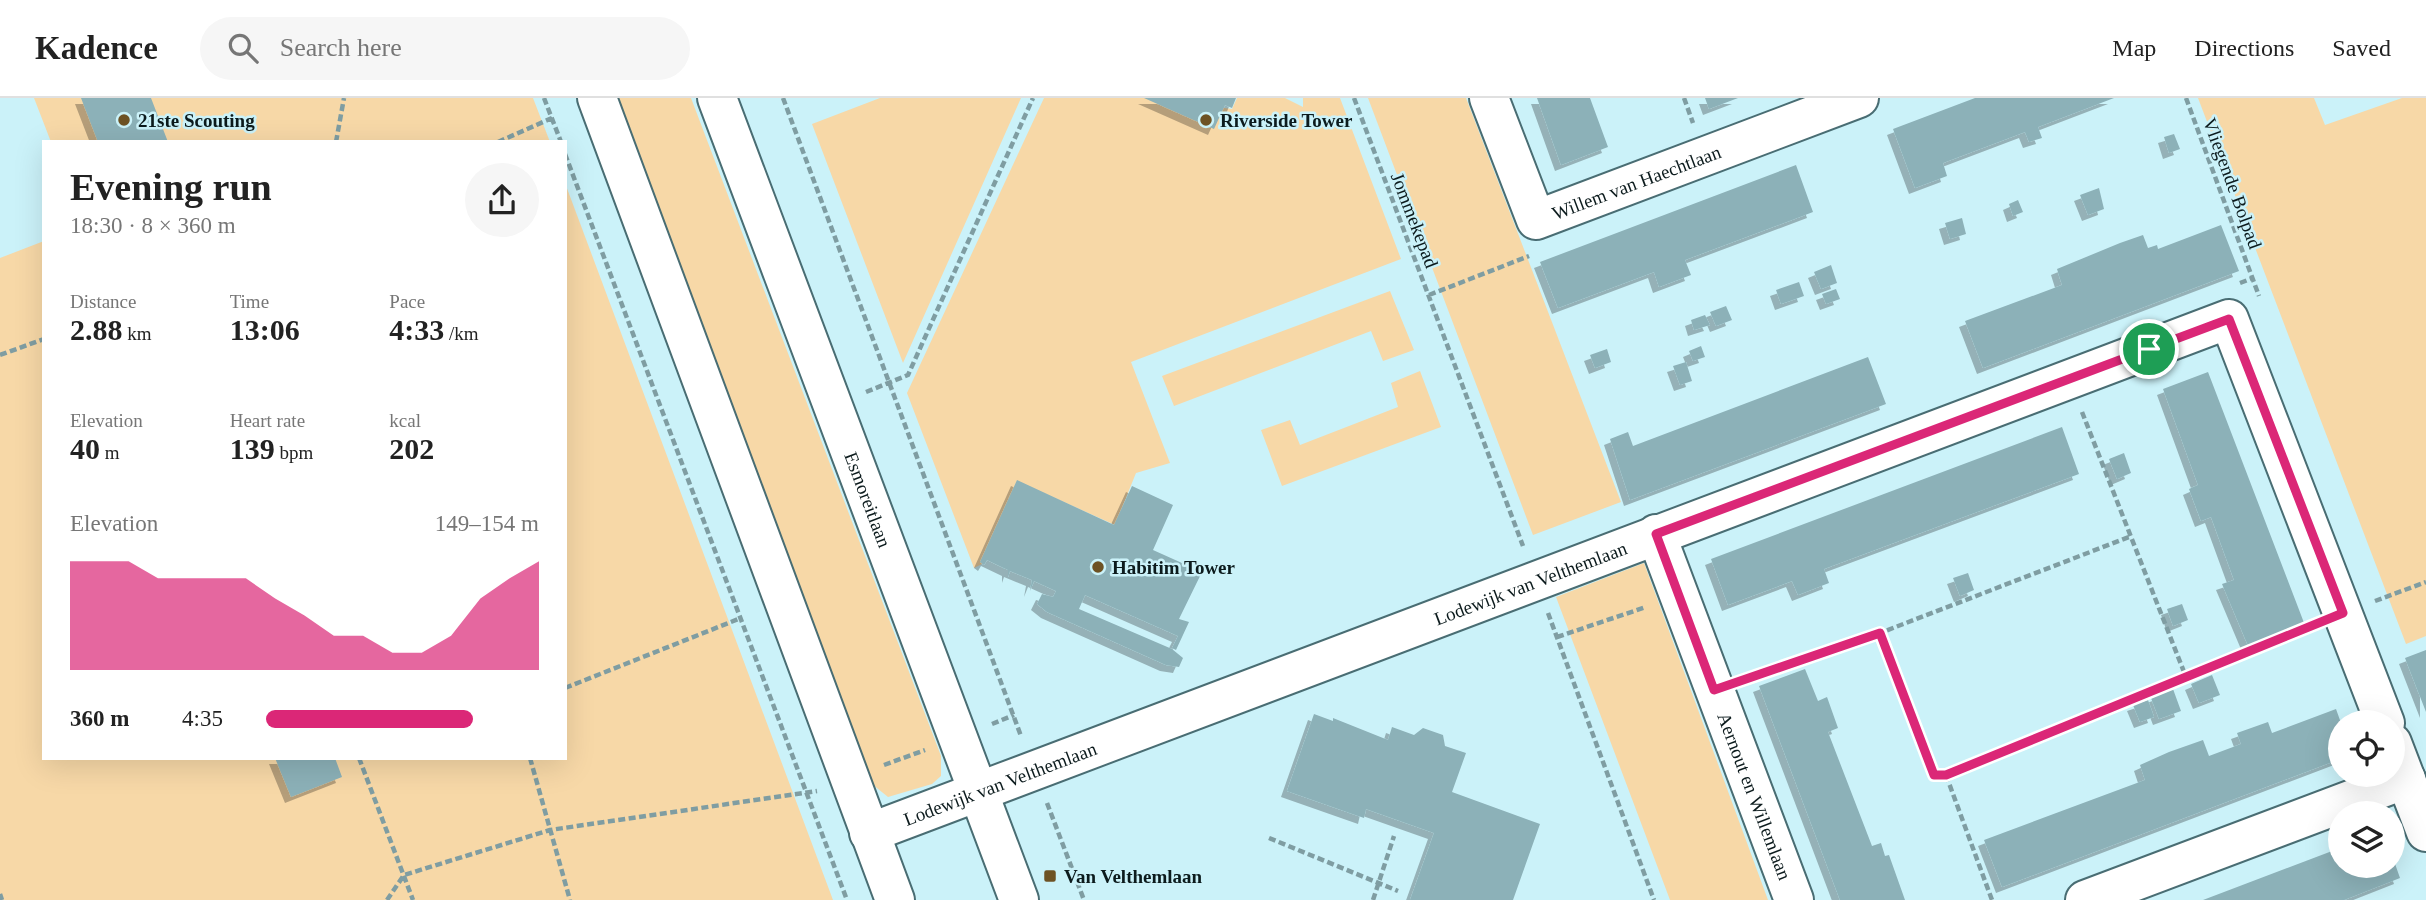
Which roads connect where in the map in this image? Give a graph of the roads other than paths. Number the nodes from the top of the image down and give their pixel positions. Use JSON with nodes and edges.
{"nodes":[{"id":1,"x":597,"y":98,"type":"edge"},
{"id":2,"x":717,"y":98,"type":"edge"},
{"id":3,"x":1489,"y":98,"type":"edge"},
{"id":4,"x":1859,"y":98,"type":"edge"},
{"id":5,"x":1656,"y":534,"type":"junction"},
{"id":6,"x":2380,"y":710,"type":"edge"},
{"id":7,"x":2406,"y":779,"type":"joint"},
{"id":8,"x":978,"y":791,"type":"junction"},
{"id":9,"x":2426,"y":832,"type":"edge"},
{"id":10,"x":869,"y":833,"type":"junction"},
{"id":11,"x":895,"y":900,"type":"edge"},
{"id":12,"x":1019,"y":900,"type":"edge"},
{"id":13,"x":1794,"y":900,"type":"edge"},
{"id":14,"x":2085,"y":900,"type":"edge"}],
"edges":[{"from":1,"to":10,"type":"street"},
{"from":2,"to":8,"type":"street","name":"Esmoreitlaan"},
{"from":3,"to":4,"type":"street","name":"Willem van Haechtlaan"},
{"from":5,"to":6,"type":"street","name":"Lodewijk van Velthemlaan"},
{"from":5,"to":8,"type":"street","name":"Lodewijk van Velthemlaan"},
{"from":5,"to":13,"type":"street","name":"Aernout en Willemlaan"},
{"from":7,"to":9,"type":"street"},
{"from":7,"to":14,"type":"street"},
{"from":8,"to":10,"type":"street","name":"Lodewijk van Velthemlaan"},
{"from":8,"to":12,"type":"street","name":"Esmoreitlaan"},
{"from":10,"to":11,"type":"street"}]}
